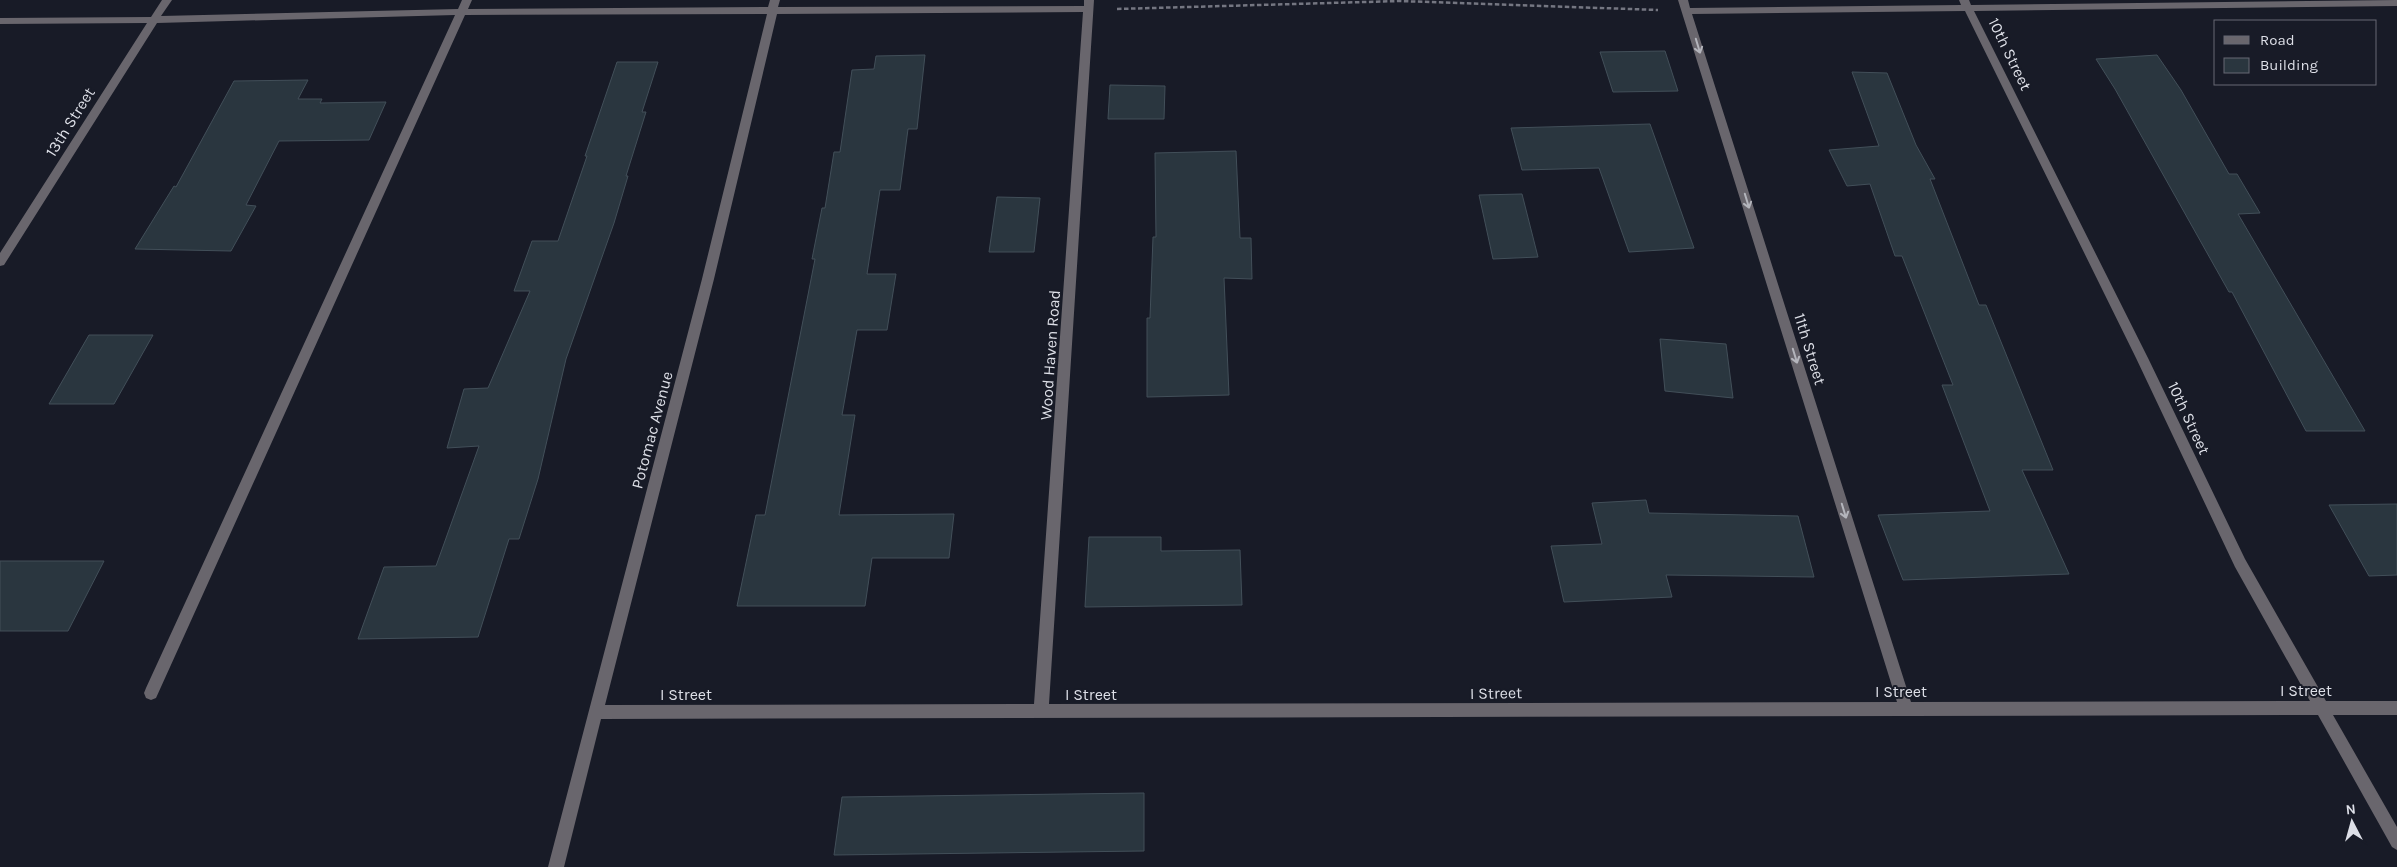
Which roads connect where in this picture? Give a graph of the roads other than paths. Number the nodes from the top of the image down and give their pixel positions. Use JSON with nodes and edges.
{"nodes":[{"id":1,"x":167,"y":0,"type":"edge"},
{"id":2,"x":467,"y":0,"type":"edge"},
{"id":3,"x":2397,"y":4,"type":"edge"},
{"id":4,"x":1089,"y":5,"type":"edge"},
{"id":5,"x":1967,"y":5,"type":"edge"},
{"id":6,"x":774,"y":6,"type":"edge"},
{"id":7,"x":1685,"y":6,"type":"edge"},
{"id":8,"x":462,"y":12,"type":"junction"},
{"id":9,"x":0,"y":20,"type":"edge"},
{"id":10,"x":154,"y":20,"type":"junction"},
{"id":11,"x":0,"y":262,"type":"edge"},
{"id":12,"x":152,"y":693,"type":"dead end"},
{"id":13,"x":2323,"y":708,"type":"junction"},
{"id":14,"x":2397,"y":708,"type":"edge"},
{"id":15,"x":1906,"y":709,"type":"junction"},
{"id":16,"x":596,"y":712,"type":"junction"},
{"id":17,"x":1042,"y":712,"type":"junction"},
{"id":18,"x":2397,"y":842,"type":"edge"},
{"id":19,"x":556,"y":867,"type":"edge"}],
"edges":[{"from":1,"to":10,"type":"street","name":"13th Street"},
{"from":2,"to":8,"type":"street"},
{"from":3,"to":5,"type":"street"},
{"from":4,"to":6,"type":"street"},
{"from":4,"to":17,"type":"street","name":"Wood Haven Road"},
{"from":5,"to":7,"type":"street"},
{"from":5,"to":13,"type":"street","name":"10th Street"},
{"from":6,"to":8,"type":"street"},
{"from":6,"to":16,"type":"street","name":"Potomac Avenue"},
{"from":7,"to":15,"type":"street","name":"11th Street","one_way":true},
{"from":8,"to":10,"type":"street"},
{"from":8,"to":12,"type":"street"},
{"from":9,"to":10,"type":"street"},
{"from":10,"to":11,"type":"street","name":"13th Street"},
{"from":13,"to":14,"type":"street","name":"I Street"},
{"from":13,"to":15,"type":"street","name":"I Street"},
{"from":13,"to":18,"type":"street","name":"10th Street"},
{"from":15,"to":17,"type":"street","name":"I Street"},
{"from":16,"to":17,"type":"street","name":"I Street"},
{"from":16,"to":19,"type":"street","name":"Potomac Avenue"}]}
